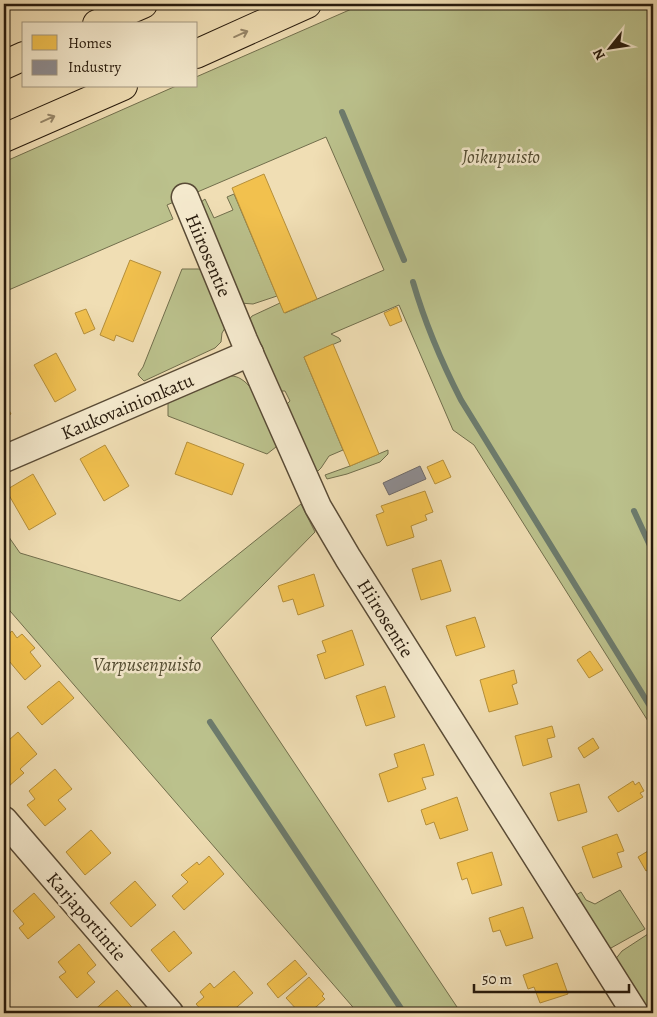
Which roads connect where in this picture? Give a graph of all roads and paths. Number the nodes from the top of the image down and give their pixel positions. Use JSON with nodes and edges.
{"nodes":[{"id":1,"x":143,"y":4,"type":"edge"},
{"id":2,"x":307,"y":4,"type":"edge"},
{"id":3,"x":102,"y":22,"type":"edge"},
{"id":4,"x":198,"y":53,"type":"edge"},
{"id":5,"x":22,"y":57,"type":"edge"},
{"id":6,"x":4,"y":64,"type":"edge"},
{"id":7,"x":118,"y":88,"type":"edge"},
{"id":8,"x":4,"y":138,"type":"edge"},
{"id":9,"x":184,"y":197,"type":"dead end"},
{"id":10,"x":250,"y":353,"type":"junction"},
{"id":11,"x":4,"y":459,"type":"edge"},
{"id":12,"x":4,"y":820,"type":"edge"},
{"id":13,"x":170,"y":1013,"type":"edge"},
{"id":14,"x":635,"y":1013,"type":"edge"}],
"edges":[{"from":1,"to":3,"type":"highway"},
{"from":4,"to":2,"type":"highway","one_way":true},
{"from":5,"to":6,"type":"highway"},
{"from":8,"to":7,"type":"highway","one_way":true},
{"from":9,"to":10,"type":"street","name":"Hiirosentie"},
{"from":10,"to":11,"type":"street","name":"Kaukovainionkatu"},
{"from":10,"to":14,"type":"street","name":"Hiirosentie"},
{"from":12,"to":13,"type":"street","name":"Karjaportintie"}]}
